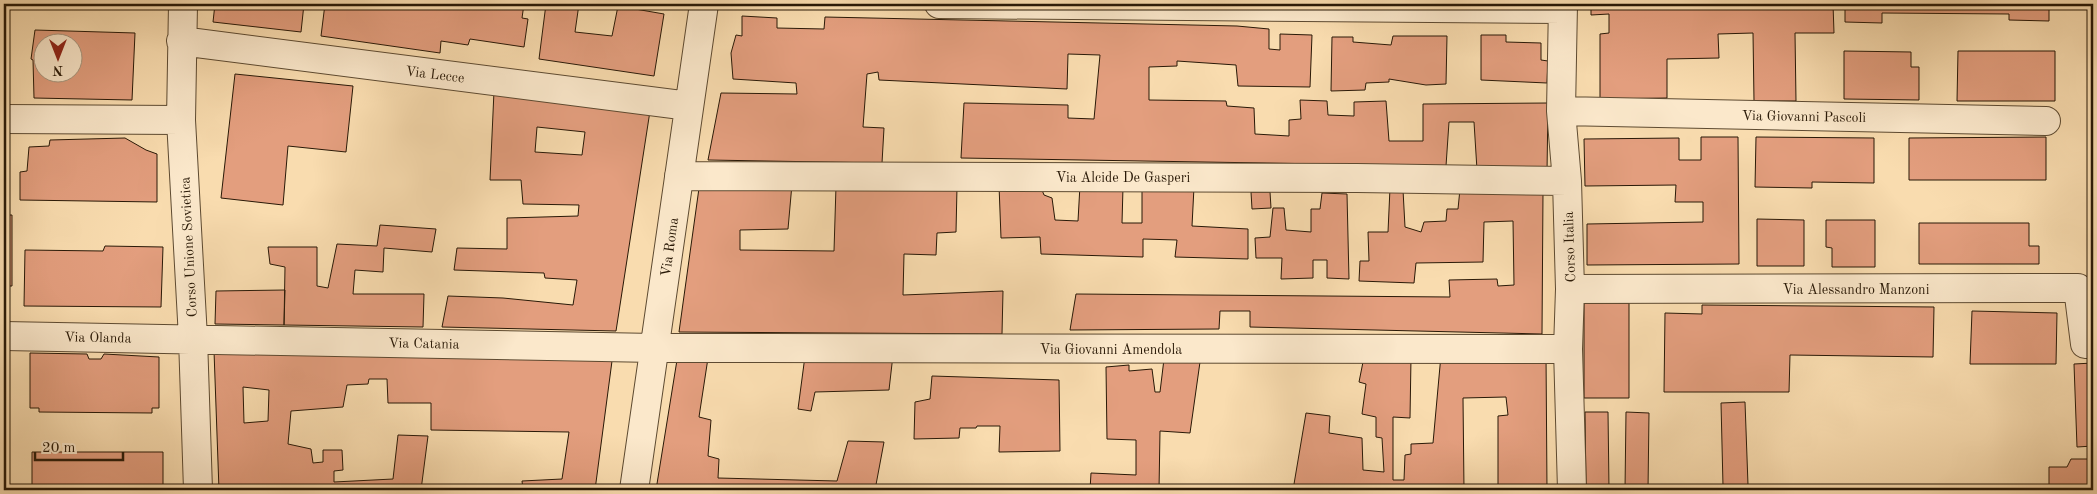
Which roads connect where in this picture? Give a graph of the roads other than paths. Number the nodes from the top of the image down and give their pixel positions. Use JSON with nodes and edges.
{"nodes":[{"id":1,"x":183,"y":4,"type":"edge"},
{"id":2,"x":704,"y":4,"type":"edge"},
{"id":3,"x":939,"y":4,"type":"edge"},
{"id":4,"x":1563,"y":6,"type":"edge"},
{"id":5,"x":181,"y":41,"type":"junction"},
{"id":6,"x":690,"y":106,"type":"junction"},
{"id":7,"x":1561,"y":111,"type":"junction"},
{"id":8,"x":4,"y":119,"type":"edge"},
{"id":9,"x":181,"y":120,"type":"junction"},
{"id":10,"x":2046,"y":121,"type":"dead end"},
{"id":11,"x":679,"y":176,"type":"junction"},
{"id":12,"x":1567,"y":181,"type":"junction"},
{"id":13,"x":1570,"y":290,"type":"junction"},
{"id":14,"x":4,"y":336,"type":"edge"},
{"id":15,"x":193,"y":338,"type":"junction"},
{"id":16,"x":2093,"y":344,"type":"edge"},
{"id":17,"x":655,"y":348,"type":"junction"},
{"id":18,"x":1568,"y":349,"type":"junction"},
{"id":19,"x":198,"y":490,"type":"edge"},
{"id":20,"x":634,"y":490,"type":"edge"},
{"id":21,"x":1572,"y":490,"type":"edge"}],
"edges":[{"from":1,"to":5,"type":"street","name":"Corso Unione Sovietica"},
{"from":2,"to":6,"type":"street","name":"Via Roma"},
{"from":3,"to":4,"type":"street"},
{"from":4,"to":7,"type":"street","name":"Corso Italia"},
{"from":5,"to":6,"type":"street","name":"Via Lecce"},
{"from":5,"to":9,"type":"street","name":"Corso Unione Sovietica"},
{"from":6,"to":11,"type":"street","name":"Via Roma"},
{"from":7,"to":10,"type":"street","name":"Via Giovanni Pascoli"},
{"from":7,"to":12,"type":"street","name":"Corso Italia"},
{"from":8,"to":9,"type":"street"},
{"from":9,"to":15,"type":"street","name":"Corso Unione Sovietica"},
{"from":11,"to":12,"type":"street","name":"Via Alcide De Gasperi"},
{"from":11,"to":17,"type":"street","name":"Via Roma"},
{"from":12,"to":13,"type":"street","name":"Corso Italia"},
{"from":13,"to":16,"type":"street","name":"Via Alessandro Manzoni"},
{"from":13,"to":18,"type":"street","name":"Corso Italia"},
{"from":14,"to":15,"type":"street","name":"Via Olanda"},
{"from":15,"to":17,"type":"street","name":"Via Catania"},
{"from":15,"to":19,"type":"street","name":"Corso Unione Sovietica"},
{"from":17,"to":18,"type":"street","name":"Via Giovanni Amendola"},
{"from":17,"to":20,"type":"street","name":"Via Roma"},
{"from":18,"to":21,"type":"street","name":"Corso Italia"}]}
